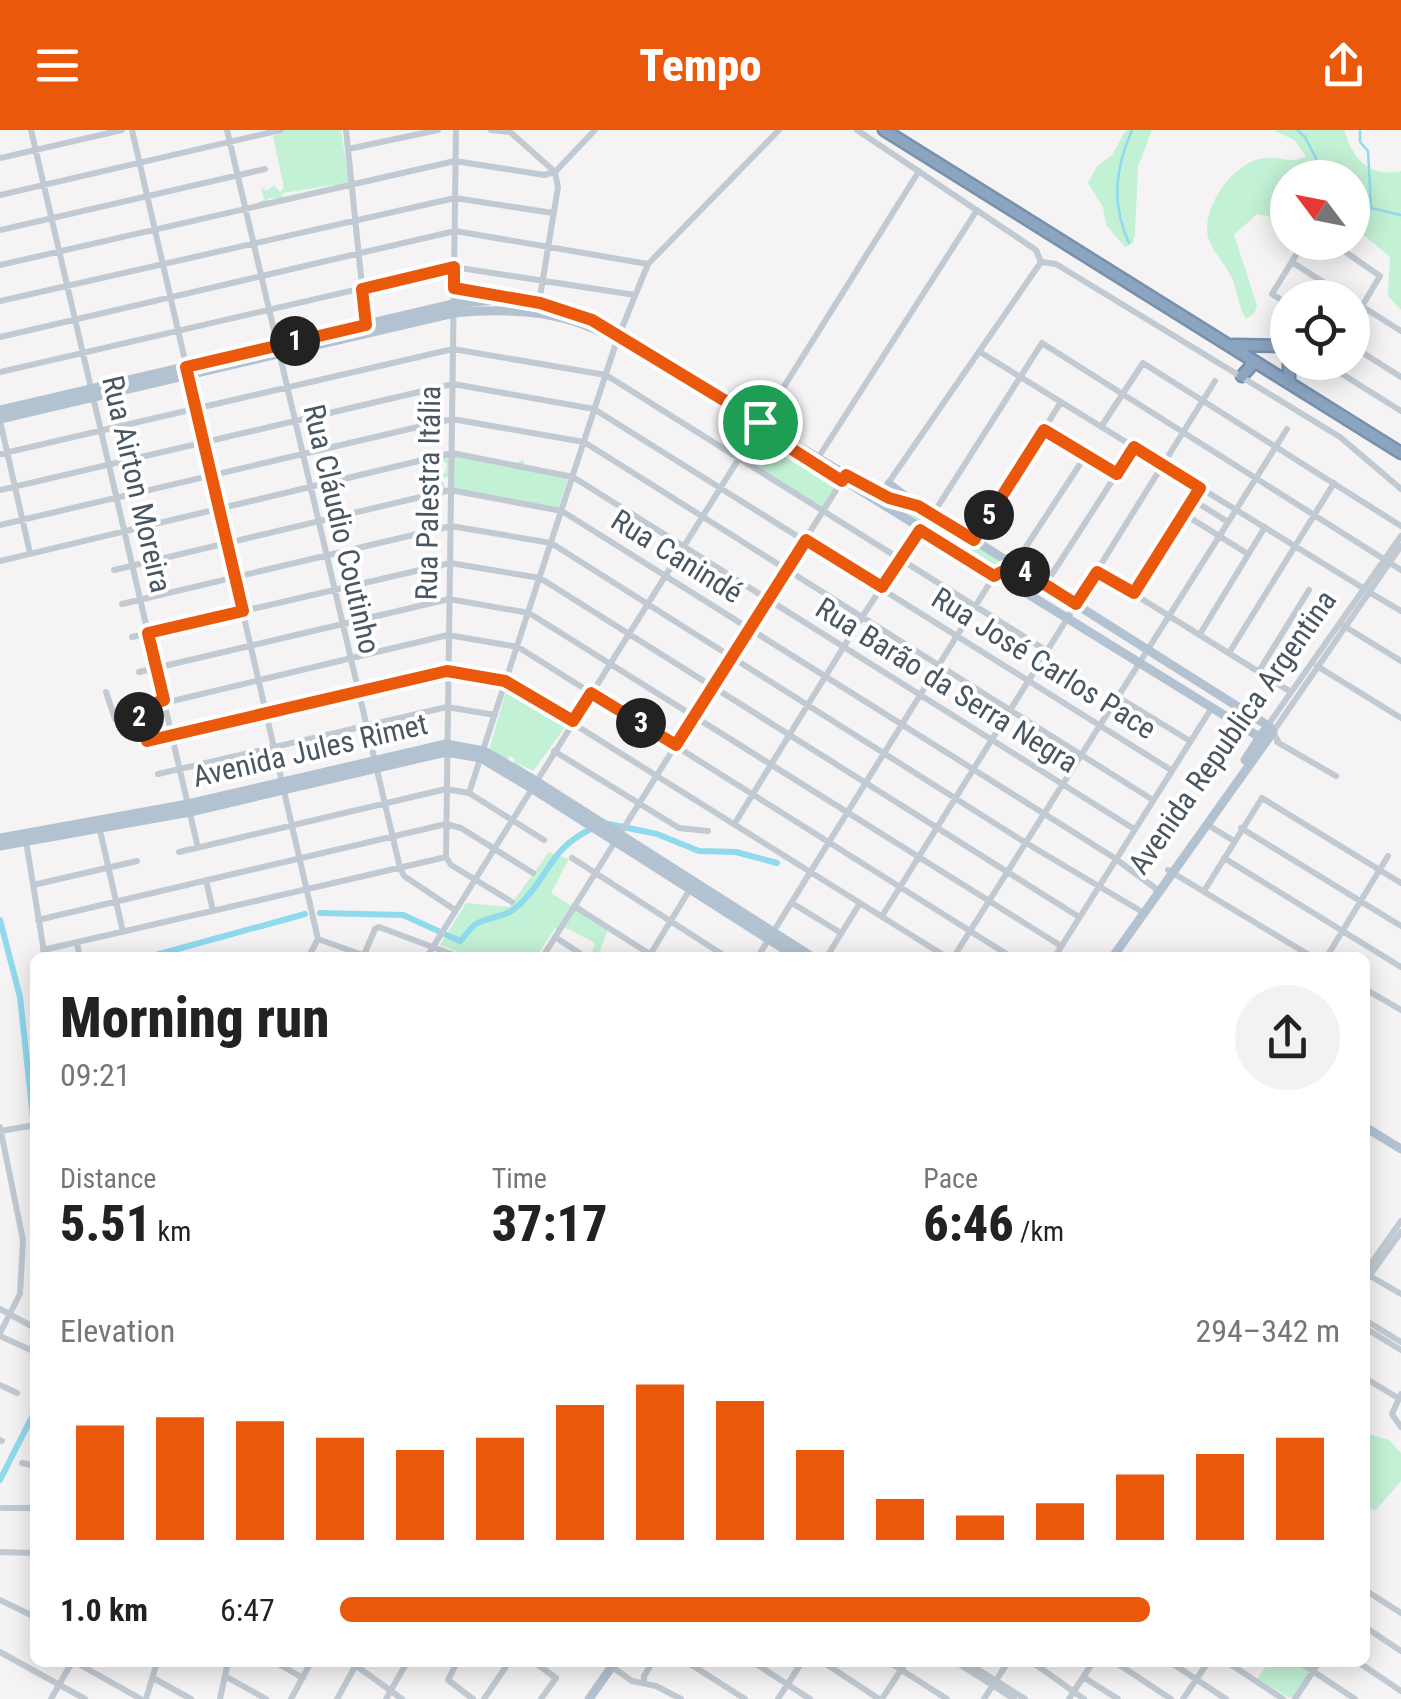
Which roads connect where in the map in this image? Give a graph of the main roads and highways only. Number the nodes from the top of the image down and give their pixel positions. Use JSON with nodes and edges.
{"nodes":[{"id":1,"x":884,"y":130,"type":"edge"},
{"id":2,"x":453,"y":308,"type":"junction"},
{"id":3,"x":618,"y":337,"type":"junction"},
{"id":4,"x":1228,"y":345,"type":"junction"},
{"id":5,"x":1270,"y":346,"type":"edge"},
{"id":6,"x":278,"y":350,"type":"junction"},
{"id":7,"x":1251,"y":360,"type":"junction"},
{"id":8,"x":1242,"y":376,"type":"road end"},
{"id":9,"x":1289,"y":383,"type":"joint"},
{"id":10,"x":92,"y":392,"type":"junction"},
{"id":11,"x":0,"y":410,"type":"edge"},
{"id":12,"x":0,"y":420,"type":"edge"},
{"id":13,"x":758,"y":424,"type":"junction"},
{"id":14,"x":1401,"y":453,"type":"edge"},
{"id":15,"x":844,"y":478,"type":"junction"},
{"id":16,"x":888,"y":484,"type":"road end"},
{"id":17,"x":918,"y":506,"type":"junction"},
{"id":18,"x":1266,"y":734,"type":"junction"},
{"id":19,"x":98,"y":825,"type":"junction"},
{"id":20,"x":0,"y":838,"type":"edge"},
{"id":21,"x":0,"y":846,"type":"edge"},
{"id":22,"x":1170,"y":871,"type":"junction"},
{"id":23,"x":771,"y":936,"type":"junction"},
{"id":24,"x":791,"y":952,"type":"edge"},
{"id":25,"x":802,"y":952,"type":"edge"},
{"id":26,"x":1113,"y":952,"type":"edge"},
{"id":27,"x":1370,"y":1130,"type":"edge"},
{"id":28,"x":1401,"y":1149,"type":"edge"},
{"id":29,"x":608,"y":1667,"type":"edge"},
{"id":30,"x":586,"y":1699,"type":"edge"}],
"edges":[{"from":1,"to":4,"type":"highway"},
{"from":2,"to":3,"type":"main road"},
{"from":2,"to":3,"type":"main road"},
{"from":2,"to":6,"type":"main road"},
{"from":2,"to":6,"type":"main road"},
{"from":3,"to":13,"type":"main road"},
{"from":4,"to":5,"type":"highway"},
{"from":4,"to":7,"type":"highway"},
{"from":6,"to":10,"type":"main road"},
{"from":7,"to":8,"type":"highway"},
{"from":7,"to":9,"type":"highway"},
{"from":9,"to":14,"type":"highway"},
{"from":10,"to":11,"type":"main road"},
{"from":10,"to":12,"type":"main road"},
{"from":13,"to":15,"type":"main road"},
{"from":13,"to":15,"type":"main road"},
{"from":15,"to":17,"type":"main road"},
{"from":15,"to":18,"type":"main road"},
{"from":16,"to":17,"type":"main road"},
{"from":17,"to":18,"type":"main road"},
{"from":18,"to":22,"type":"main road","name":"Avenida Republica Argentina"},
{"from":18,"to":22,"type":"main road","name":"Avenida Republica Argentina"},
{"from":19,"to":20,"type":"main road","name":"Avenida Jules Rimet"},
{"from":19,"to":21,"type":"main road","name":"Avenida Jules Rimet"},
{"from":19,"to":23,"type":"main road","name":"Avenida Jules Rimet"},
{"from":22,"to":26,"type":"main road","name":"Avenida Republica Argentina"},
{"from":23,"to":24,"type":"main road","name":"Avenida Jules Rimet"},
{"from":23,"to":25,"type":"main road","name":"Avenida Jules Rimet"},
{"from":27,"to":28,"type":"main road"},
{"from":29,"to":30,"type":"main road"}]}
